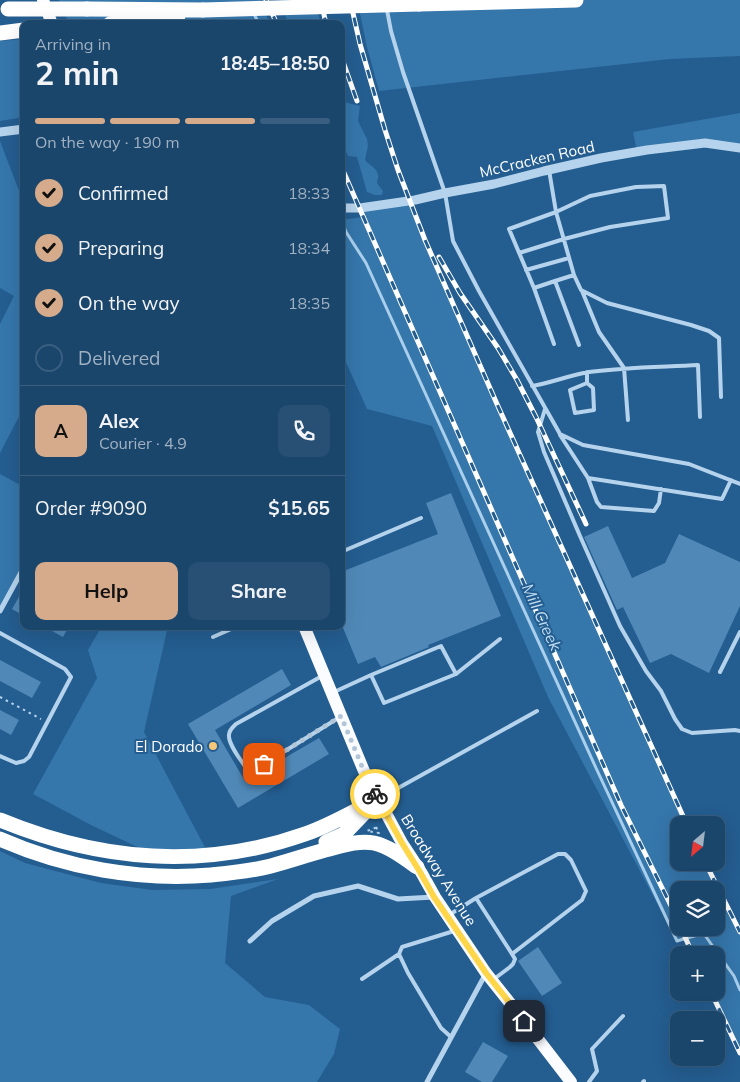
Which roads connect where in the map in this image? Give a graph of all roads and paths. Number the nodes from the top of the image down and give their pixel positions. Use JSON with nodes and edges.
{"nodes":[{"id":1,"x":43,"y":0,"type":"edge"},
{"id":2,"x":385,"y":0,"type":"edge"},
{"id":3,"x":576,"y":0,"type":"edge"},
{"id":4,"x":4,"y":9,"type":"edge"},
{"id":5,"x":203,"y":10,"type":"junction"},
{"id":6,"x":50,"y":20,"type":"edge"},
{"id":7,"x":157,"y":20,"type":"edge"},
{"id":8,"x":20,"y":30,"type":"edge"},
{"id":9,"x":0,"y":32,"type":"edge"},
{"id":10,"x":20,"y":130,"type":"edge"},
{"id":11,"x":0,"y":132,"type":"edge"},
{"id":12,"x":740,"y":148,"type":"edge"},
{"id":13,"x":549,"y":170,"type":"junction"},
{"id":14,"x":445,"y":193,"type":"junction"},
{"id":15,"x":345,"y":208,"type":"edge"},
{"id":16,"x":556,"y":212,"type":"junction"},
{"id":17,"x":564,"y":239,"type":"junction"},
{"id":18,"x":519,"y":253,"type":"junction"},
{"id":19,"x":569,"y":258,"type":"junction"},
{"id":20,"x":526,"y":270,"type":"junction"},
{"id":21,"x":574,"y":275,"type":"junction"},
{"id":22,"x":555,"y":282,"type":"junction"},
{"id":23,"x":534,"y":288,"type":"junction"},
{"id":24,"x":581,"y":290,"type":"junction"},
{"id":25,"x":554,"y":344,"type":"dead end"},
{"id":26,"x":579,"y":345,"type":"dead end"},
{"id":27,"x":624,"y":368,"type":"junction"},
{"id":28,"x":587,"y":372,"type":"junction"},
{"id":29,"x":587,"y":383,"type":"junction"},
{"id":30,"x":532,"y":386,"type":"junction"},
{"id":31,"x":721,"y":396,"type":"dead end"},
{"id":32,"x":545,"y":409,"type":"junction"},
{"id":33,"x":700,"y":417,"type":"dead end"},
{"id":34,"x":628,"y":420,"type":"dead end"},
{"id":35,"x":560,"y":434,"type":"junction"},
{"id":36,"x":588,"y":478,"type":"junction"},
{"id":37,"x":731,"y":480,"type":"junction"},
{"id":38,"x":740,"y":484,"type":"edge"},
{"id":39,"x":661,"y":489,"type":"junction"},
{"id":40,"x":421,"y":518,"type":"dead end"},
{"id":41,"x":345,"y":550,"type":"edge"},
{"id":42,"x":20,"y":574,"type":"edge"},
{"id":43,"x":0,"y":611,"type":"edge"},
{"id":44,"x":229,"y":630,"type":"edge"},
{"id":45,"x":306,"y":630,"type":"edge"},
{"id":46,"x":740,"y":632,"type":"edge"},
{"id":47,"x":0,"y":633,"type":"edge"},
{"id":48,"x":213,"y":637,"type":"dead end"},
{"id":49,"x":500,"y":639,"type":"dead end"},
{"id":50,"x":720,"y":672,"type":"dead end"},
{"id":51,"x":456,"y":674,"type":"junction"},
{"id":52,"x":324,"y":675,"type":"junction"},
{"id":53,"x":371,"y":675,"type":"junction"},
{"id":54,"x":332,"y":693,"type":"junction"},
{"id":55,"x":0,"y":697,"type":"edge"},
{"id":56,"x":537,"y":711,"type":"dead end"},
{"id":57,"x":341,"y":716,"type":"junction"},
{"id":58,"x":48,"y":722,"type":"junction"},
{"id":59,"x":740,"y":731,"type":"edge"},
{"id":60,"x":0,"y":756,"type":"edge"},
{"id":61,"x":378,"y":799,"type":"junction"},
{"id":62,"x":0,"y":820,"type":"edge"},
{"id":63,"x":0,"y":839,"type":"edge"},
{"id":64,"x":302,"y":856,"type":"junction"},
{"id":65,"x":417,"y":867,"type":"junction"},
{"id":66,"x":434,"y":897,"type":"junction"},
{"id":67,"x":476,"y":898,"type":"junction"},
{"id":68,"x":447,"y":916,"type":"junction"},
{"id":69,"x":456,"y":930,"type":"junction"},
{"id":70,"x":250,"y":941,"type":"dead end"},
{"id":71,"x":399,"y":954,"type":"junction"},
{"id":72,"x":512,"y":954,"type":"junction"},
{"id":73,"x":489,"y":977,"type":"junction"},
{"id":74,"x":362,"y":979,"type":"dead end"},
{"id":75,"x":623,"y":1016,"type":"dead end"},
{"id":76,"x":452,"y":1037,"type":"junction"},
{"id":77,"x":569,"y":1081,"type":"edge"},
{"id":78,"x":427,"y":1082,"type":"edge"},
{"id":79,"x":589,"y":1082,"type":"edge"}],
"edges":[{"from":1,"to":6,"type":"main road"},
{"from":2,"to":14,"type":"lane"},
{"from":3,"to":5,"type":"highway","bridge":true},
{"from":4,"to":5,"type":"highway","bridge":true},
{"from":5,"to":7,"type":"highway"},
{"from":8,"to":9,"type":"highway"},
{"from":10,"to":11,"type":"street"},
{"from":12,"to":13,"type":"street","name":"McCracken Road"},
{"from":13,"to":14,"type":"street","name":"McCracken Road"},
{"from":13,"to":16,"type":"lane"},
{"from":14,"to":15,"type":"street","name":"McCracken Road"},
{"from":14,"to":30,"type":"lane"},
{"from":16,"to":17,"type":"lane"},
{"from":16,"to":17,"type":"lane"},
{"from":16,"to":18,"type":"lane"},
{"from":17,"to":18,"type":"lane"},
{"from":17,"to":19,"type":"lane"},
{"from":18,"to":20,"type":"lane"},
{"from":19,"to":20,"type":"lane"},
{"from":19,"to":21,"type":"lane"},
{"from":20,"to":23,"type":"lane"},
{"from":21,"to":22,"type":"lane"},
{"from":21,"to":24,"type":"lane"},
{"from":22,"to":23,"type":"lane"},
{"from":22,"to":26,"type":"lane"},
{"from":23,"to":25,"type":"lane"},
{"from":24,"to":27,"type":"lane"},
{"from":24,"to":31,"type":"lane"},
{"from":27,"to":28,"type":"lane"},
{"from":27,"to":33,"type":"lane"},
{"from":27,"to":34,"type":"lane"},
{"from":28,"to":29,"type":"lane"},
{"from":28,"to":30,"type":"lane"},
{"from":29,"to":29,"type":"lane"},
{"from":30,"to":32,"type":"lane"},
{"from":32,"to":35,"type":"lane"},
{"from":32,"to":59,"type":"lane"},
{"from":35,"to":36,"type":"lane"},
{"from":35,"to":37,"type":"lane"},
{"from":36,"to":39,"type":"lane"},
{"from":36,"to":39,"type":"lane"},
{"from":37,"to":38,"type":"lane"},
{"from":37,"to":39,"type":"lane"},
{"from":40,"to":41,"type":"lane"},
{"from":42,"to":43,"type":"street"},
{"from":44,"to":48,"type":"lane"},
{"from":45,"to":52,"type":"main road","name":"Broadway Avenue"},
{"from":46,"to":50,"type":"lane"},
{"from":47,"to":58,"type":"lane"},
{"from":49,"to":51,"type":"lane"},
{"from":51,"to":53,"type":"lane"},
{"from":51,"to":53,"type":"lane"},
{"from":52,"to":54,"type":"main road","name":"Broadway Avenue"},
{"from":52,"to":57,"type":"lane"},
{"from":53,"to":54,"type":"lane"},
{"from":54,"to":57,"type":"main road","name":"Broadway Avenue"},
{"from":55,"to":58,"type":"path"},
{"from":56,"to":61,"type":"lane"},
{"from":57,"to":61,"type":"main road","name":"Broadway Avenue"},
{"from":58,"to":60,"type":"lane"},
{"from":61,"to":62,"type":"highway"},
{"from":61,"to":64,"type":"highway"},
{"from":61,"to":65,"type":"main road","name":"Broadway Avenue"},
{"from":63,"to":64,"type":"highway"},
{"from":64,"to":65,"type":"highway"},
{"from":65,"to":66,"type":"main road","name":"Broadway Avenue"},
{"from":66,"to":68,"type":"main road","name":"Broadway Avenue"},
{"from":66,"to":70,"type":"street"},
{"from":67,"to":68,"type":"lane"},
{"from":67,"to":72,"type":"lane"},
{"from":67,"to":72,"type":"lane"},
{"from":68,"to":69,"type":"main road","name":"Broadway Avenue"},
{"from":69,"to":71,"type":"lane"},
{"from":69,"to":73,"type":"main road","name":"Broadway Avenue"},
{"from":71,"to":74,"type":"lane"},
{"from":71,"to":76,"type":"lane"},
{"from":72,"to":73,"type":"lane"},
{"from":73,"to":76,"type":"street"},
{"from":73,"to":77,"type":"main road","name":"Broadway Avenue"},
{"from":75,"to":79,"type":"lane"},
{"from":76,"to":78,"type":"street"}]}
